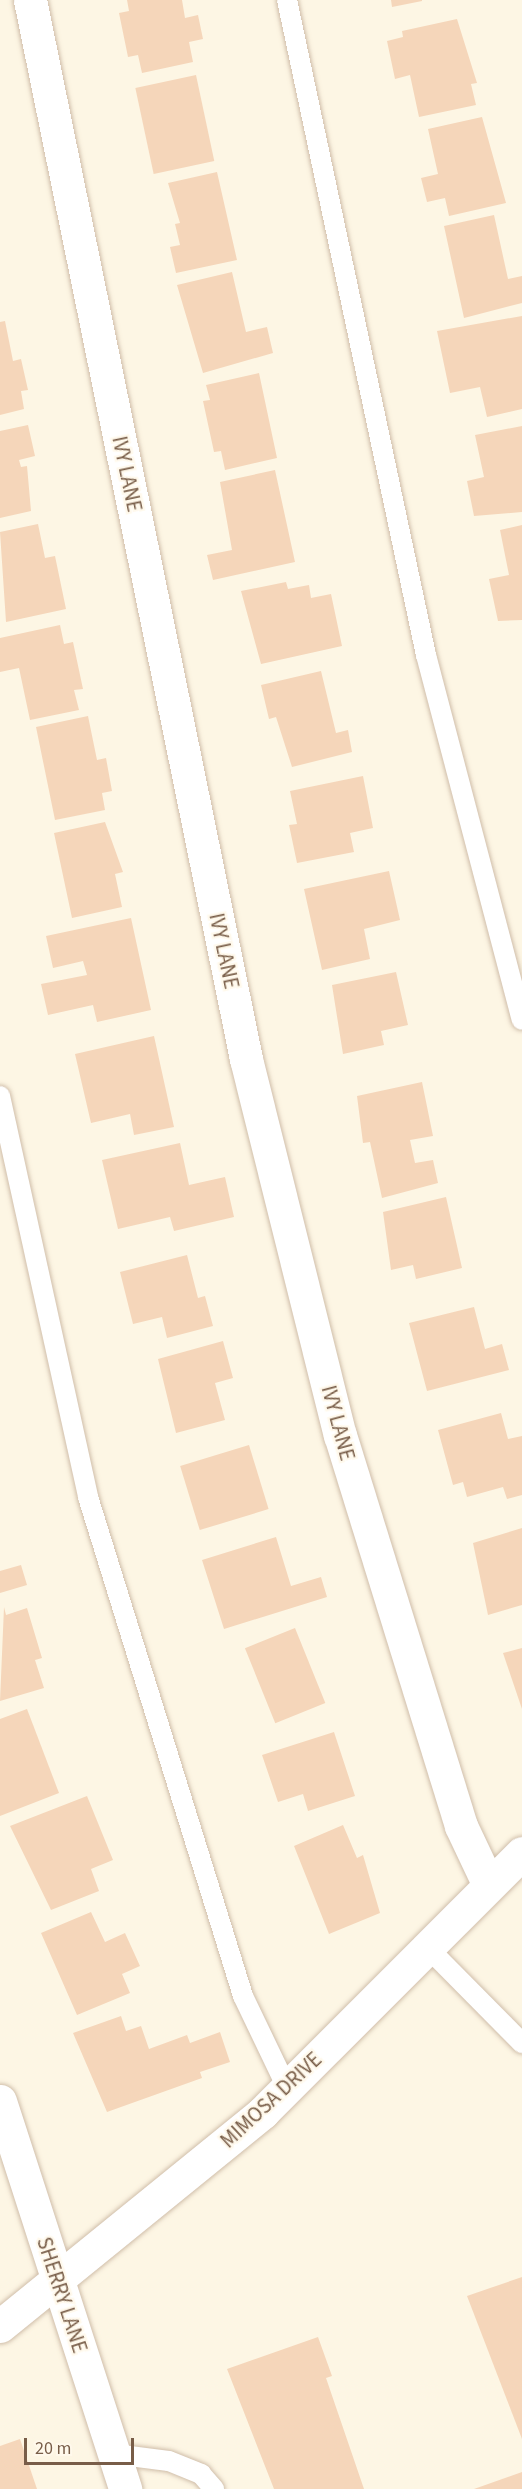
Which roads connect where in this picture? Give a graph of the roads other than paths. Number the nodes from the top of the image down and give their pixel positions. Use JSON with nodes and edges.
{"nodes":[{"id":1,"x":30,"y":0,"type":"edge"},
{"id":2,"x":287,"y":0,"type":"edge"},
{"id":3,"x":522,"y":1020,"type":"edge"},
{"id":4,"x":0,"y":1096,"type":"edge"},
{"id":5,"x":522,"y":1853,"type":"edge"},
{"id":6,"x":488,"y":1883,"type":"junction"},
{"id":7,"x":428,"y":1948,"type":"junction"},
{"id":8,"x":522,"y":2043,"type":"edge"},
{"id":9,"x":287,"y":2088,"type":"junction"},
{"id":10,"x":0,"y":2101,"type":"edge"},
{"id":11,"x":58,"y":2281,"type":"junction"},
{"id":12,"x":0,"y":2326,"type":"edge"},
{"id":13,"x":114,"y":2454,"type":"junction"},
{"id":14,"x":125,"y":2489,"type":"edge"},
{"id":15,"x":213,"y":2489,"type":"edge"}],
"edges":[{"from":1,"to":6,"type":"street","name":"IVY LANE"},
{"from":2,"to":3,"type":"lane"},
{"from":4,"to":9,"type":"lane"},
{"from":5,"to":6,"type":"street","name":"MIMOSA DRIVE"},
{"from":6,"to":7,"type":"street","name":"MIMOSA DRIVE"},
{"from":7,"to":8,"type":"lane"},
{"from":7,"to":9,"type":"street","name":"MIMOSA DRIVE"},
{"from":9,"to":11,"type":"street","name":"MIMOSA DRIVE"},
{"from":10,"to":11,"type":"street","name":"SHERRY LANE"},
{"from":11,"to":12,"type":"street","name":"MIMOSA DRIVE"},
{"from":11,"to":13,"type":"street","name":"SHERRY LANE"},
{"from":13,"to":14,"type":"street","name":"SHERRY LANE"},
{"from":13,"to":15,"type":"lane"}]}
